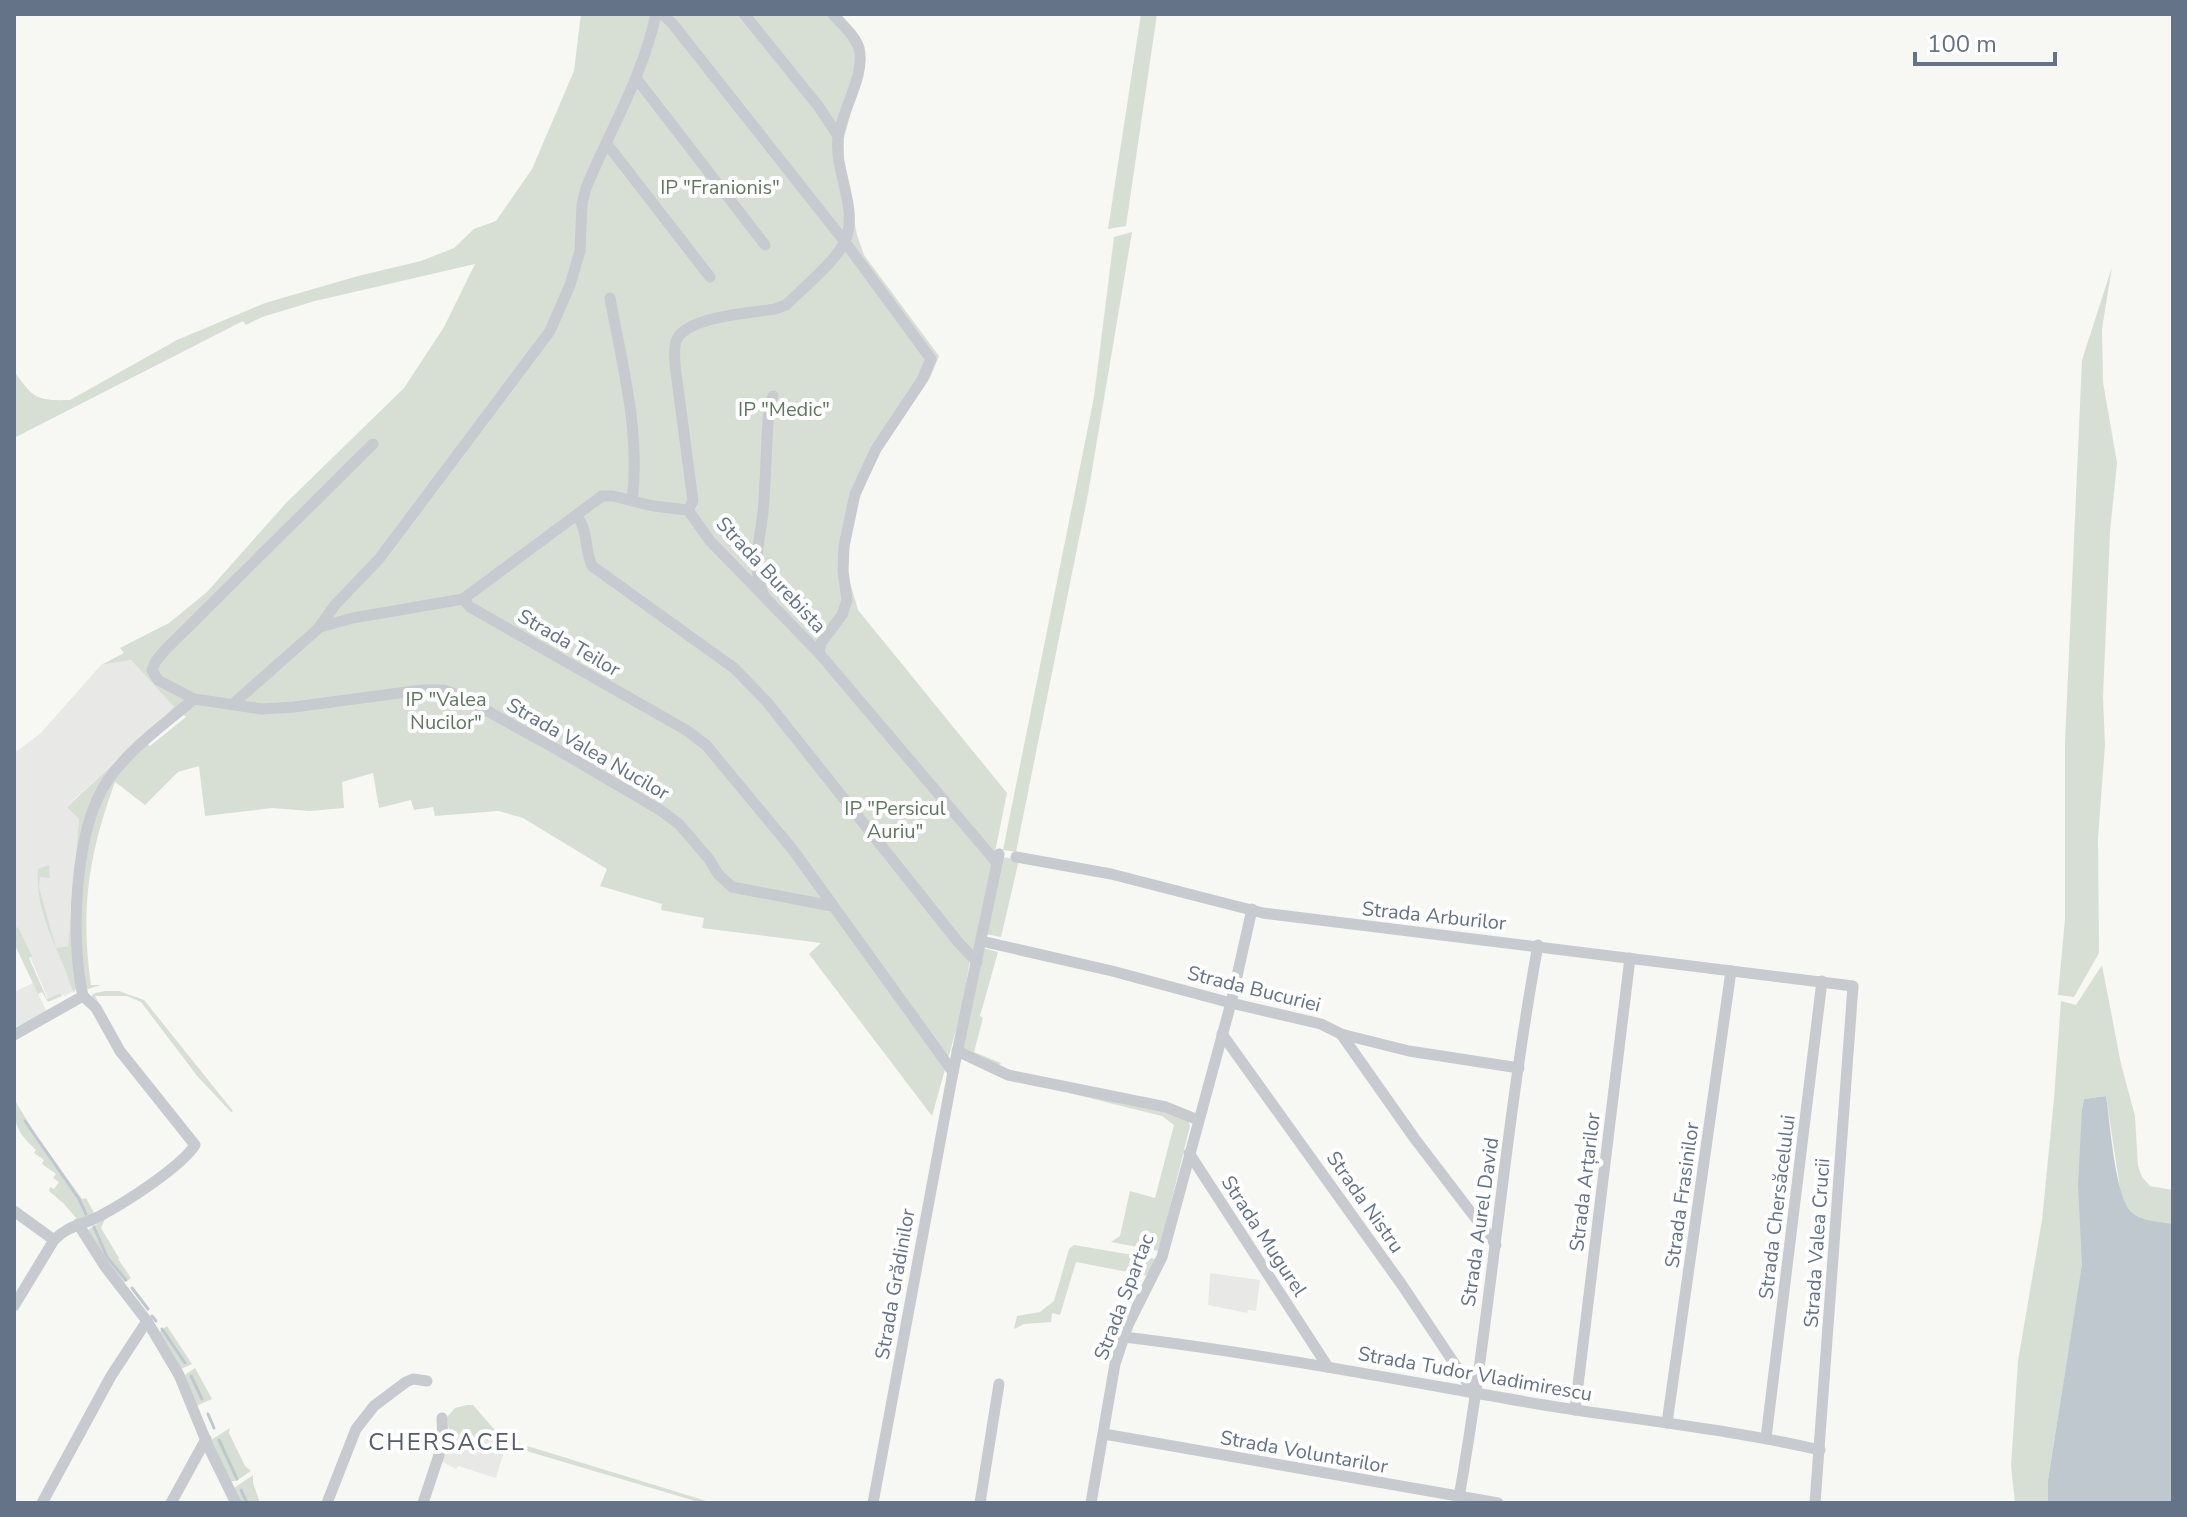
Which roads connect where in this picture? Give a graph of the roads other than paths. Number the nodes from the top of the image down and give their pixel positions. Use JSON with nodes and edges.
{"nodes":[{"id":1,"x":659,"y":14,"type":"edge"},
{"id":2,"x":744,"y":14,"type":"edge"},
{"id":3,"x":833,"y":14,"type":"edge"},
{"id":4,"x":636,"y":78,"type":"junction"},
{"id":5,"x":838,"y":136,"type":"junction"},
{"id":6,"x":607,"y":144,"type":"junction"},
{"id":7,"x":845,"y":242,"type":"junction"},
{"id":8,"x":765,"y":245,"type":"dead end"},
{"id":9,"x":710,"y":277,"type":"dead end"},
{"id":10,"x":610,"y":298,"type":"dead end"},
{"id":11,"x":773,"y":396,"type":"dead end"},
{"id":12,"x":373,"y":444,"type":"dead end"},
{"id":13,"x":632,"y":501,"type":"junction"},
{"id":14,"x":688,"y":510,"type":"junction"},
{"id":15,"x":577,"y":515,"type":"junction"},
{"id":16,"x":756,"y":569,"type":"junction"},
{"id":17,"x":742,"y":576,"type":"junction"},
{"id":18,"x":765,"y":598,"type":"junction"},
{"id":19,"x":463,"y":599,"type":"junction"},
{"id":20,"x":320,"y":627,"type":"junction"},
{"id":21,"x":819,"y":653,"type":"junction"},
{"id":22,"x":194,"y":699,"type":"junction"},
{"id":23,"x":234,"y":703,"type":"junction"},
{"id":24,"x":1016,"y":857,"type":"dead end"},
{"id":25,"x":998,"y":858,"type":"joint"},
{"id":26,"x":832,"y":906,"type":"junction"},
{"id":27,"x":1252,"y":909,"type":"junction"},
{"id":28,"x":981,"y":941,"type":"junction"},
{"id":29,"x":1538,"y":945,"type":"junction"},
{"id":30,"x":1630,"y":958,"type":"junction"},
{"id":31,"x":977,"y":962,"type":"junction"},
{"id":32,"x":1731,"y":971,"type":"junction"},
{"id":33,"x":1822,"y":981,"type":"junction"},
{"id":34,"x":1853,"y":986,"type":"joint"},
{"id":35,"x":83,"y":996,"type":"junction"},
{"id":36,"x":1231,"y":1003,"type":"junction"},
{"id":37,"x":1222,"y":1034,"type":"junction"},
{"id":38,"x":1341,"y":1034,"type":"junction"},
{"id":39,"x":14,"y":1035,"type":"edge"},
{"id":40,"x":957,"y":1051,"type":"junction"},
{"id":41,"x":1519,"y":1068,"type":"junction"},
{"id":42,"x":953,"y":1072,"type":"junction"},
{"id":43,"x":1198,"y":1120,"type":"junction"},
{"id":44,"x":1189,"y":1153,"type":"junction"},
{"id":45,"x":14,"y":1211,"type":"edge"},
{"id":46,"x":78,"y":1224,"type":"junction"},
{"id":47,"x":54,"y":1240,"type":"junction"},
{"id":48,"x":1496,"y":1245,"type":"junction"},
{"id":49,"x":14,"y":1306,"type":"edge"},
{"id":50,"x":147,"y":1321,"type":"junction"},
{"id":51,"x":1124,"y":1337,"type":"junction"},
{"id":52,"x":1328,"y":1367,"type":"junction"},
{"id":53,"x":427,"y":1381,"type":"dead end"},
{"id":54,"x":999,"y":1384,"type":"dead end"},
{"id":55,"x":1475,"y":1393,"type":"junction"},
{"id":56,"x":1575,"y":1410,"type":"junction"},
{"id":57,"x":442,"y":1418,"type":"dead end"},
{"id":58,"x":1667,"y":1423,"type":"junction"},
{"id":59,"x":1104,"y":1434,"type":"junction"},
{"id":60,"x":1766,"y":1438,"type":"junction"},
{"id":61,"x":206,"y":1439,"type":"junction"},
{"id":62,"x":1820,"y":1450,"type":"junction"},
{"id":63,"x":1459,"y":1500,"type":"edge"},
{"id":64,"x":42,"y":1503,"type":"edge"},
{"id":65,"x":171,"y":1503,"type":"edge"},
{"id":66,"x":236,"y":1503,"type":"edge"},
{"id":67,"x":327,"y":1503,"type":"edge"},
{"id":68,"x":423,"y":1503,"type":"edge"},
{"id":69,"x":873,"y":1503,"type":"edge"},
{"id":70,"x":980,"y":1503,"type":"edge"},
{"id":71,"x":1091,"y":1503,"type":"edge"},
{"id":72,"x":1498,"y":1503,"type":"edge"},
{"id":73,"x":1815,"y":1503,"type":"edge"}],
"edges":[{"from":1,"to":4,"type":"street"},
{"from":1,"to":7,"type":"street"},
{"from":2,"to":5,"type":"street"},
{"from":3,"to":5,"type":"street"},
{"from":4,"to":6,"type":"street"},
{"from":4,"to":8,"type":"street"},
{"from":5,"to":7,"type":"street"},
{"from":6,"to":9,"type":"street"},
{"from":6,"to":20,"type":"street"},
{"from":7,"to":14,"type":"street"},
{"from":7,"to":21,"type":"street"},
{"from":10,"to":13,"type":"street"},
{"from":11,"to":16,"type":"street"},
{"from":12,"to":22,"type":"street"},
{"from":13,"to":14,"type":"street","name":"Strada Burebista"},
{"from":13,"to":15,"type":"street","name":"Strada Burebista"},
{"from":14,"to":17,"type":"street","name":"Strada Burebista"},
{"from":15,"to":19,"type":"street","name":"Strada Burebista"},
{"from":15,"to":31,"type":"street"},
{"from":16,"to":17,"type":"street"},
{"from":16,"to":18,"type":"street"},
{"from":17,"to":18,"type":"street","name":"Strada Burebista"},
{"from":18,"to":21,"type":"street","name":"Strada Burebista"},
{"from":19,"to":20,"type":"street"},
{"from":19,"to":26,"type":"street","name":"Strada Teilor"},
{"from":20,"to":23,"type":"street"},
{"from":21,"to":25,"type":"street","name":"Strada Burebista"},
{"from":22,"to":23,"type":"street","name":"Strada Valea Nucilor"},
{"from":22,"to":35,"type":"street"},
{"from":23,"to":26,"type":"street","name":"Strada Valea Nucilor"},
{"from":24,"to":27,"type":"street","name":"Strada Arburilor"},
{"from":25,"to":28,"type":"street","name":"Strada Grădinilor"},
{"from":26,"to":42,"type":"street"},
{"from":27,"to":29,"type":"street","name":"Strada Arburilor"},
{"from":27,"to":36,"type":"street"},
{"from":28,"to":31,"type":"street","name":"Strada Grădinilor"},
{"from":28,"to":36,"type":"street","name":"Strada Bucuriei"},
{"from":29,"to":30,"type":"street","name":"Strada Arburilor"},
{"from":29,"to":41,"type":"street","name":"Strada Aurel David"},
{"from":30,"to":32,"type":"street","name":"Strada Arburilor"},
{"from":30,"to":56,"type":"street","name":"Strada Arțarilor"},
{"from":31,"to":40,"type":"street","name":"Strada Grădinilor"},
{"from":32,"to":33,"type":"street","name":"Strada Arburilor"},
{"from":32,"to":58,"type":"street","name":"Strada Frasinilor"},
{"from":33,"to":34,"type":"street","name":"Strada Arburilor"},
{"from":33,"to":60,"type":"street","name":"Strada Chersăcelului"},
{"from":34,"to":62,"type":"street","name":"Strada Valea Crucii"},
{"from":35,"to":39,"type":"street"},
{"from":35,"to":46,"type":"street"},
{"from":36,"to":37,"type":"street"},
{"from":36,"to":38,"type":"street","name":"Strada Bucuriei"},
{"from":37,"to":43,"type":"street"},
{"from":37,"to":55,"type":"street","name":"Strada Nistru"},
{"from":38,"to":41,"type":"street","name":"Strada Bucuriei"},
{"from":38,"to":48,"type":"street"},
{"from":40,"to":42,"type":"street","name":"Strada Grădinilor"},
{"from":40,"to":43,"type":"street"},
{"from":41,"to":48,"type":"street","name":"Strada Aurel David"},
{"from":42,"to":69,"type":"street","name":"Strada Grădinilor"},
{"from":43,"to":44,"type":"street"},
{"from":44,"to":51,"type":"street","name":"Strada Spartac"},
{"from":44,"to":52,"type":"street","name":"Strada Mugurel"},
{"from":45,"to":47,"type":"street"},
{"from":46,"to":47,"type":"street"},
{"from":46,"to":50,"type":"street"},
{"from":47,"to":49,"type":"street"},
{"from":48,"to":55,"type":"street","name":"Strada Aurel David"},
{"from":50,"to":61,"type":"street"},
{"from":50,"to":64,"type":"street"},
{"from":51,"to":52,"type":"street","name":"Strada Tudor Vladimirescu"},
{"from":51,"to":59,"type":"street","name":"Strada Spartac"},
{"from":52,"to":55,"type":"street","name":"Strada Tudor Vladimirescu"},
{"from":53,"to":67,"type":"street"},
{"from":54,"to":70,"type":"street"},
{"from":55,"to":56,"type":"street","name":"Strada Tudor Vladimirescu"},
{"from":55,"to":63,"type":"street","name":"Strada Aurel David"},
{"from":56,"to":58,"type":"street","name":"Strada Tudor Vladimirescu"},
{"from":57,"to":68,"type":"street"},
{"from":58,"to":60,"type":"street","name":"Strada Tudor Vladimirescu"},
{"from":59,"to":63,"type":"street","name":"Strada Voluntarilor"},
{"from":59,"to":71,"type":"street","name":"Strada Spartac"},
{"from":60,"to":62,"type":"street","name":"Strada Tudor Vladimirescu"},
{"from":61,"to":65,"type":"street"},
{"from":61,"to":66,"type":"street"},
{"from":62,"to":73,"type":"street","name":"Strada Valea Crucii"},
{"from":63,"to":72,"type":"street","name":"Strada Voluntarilor"}]}
